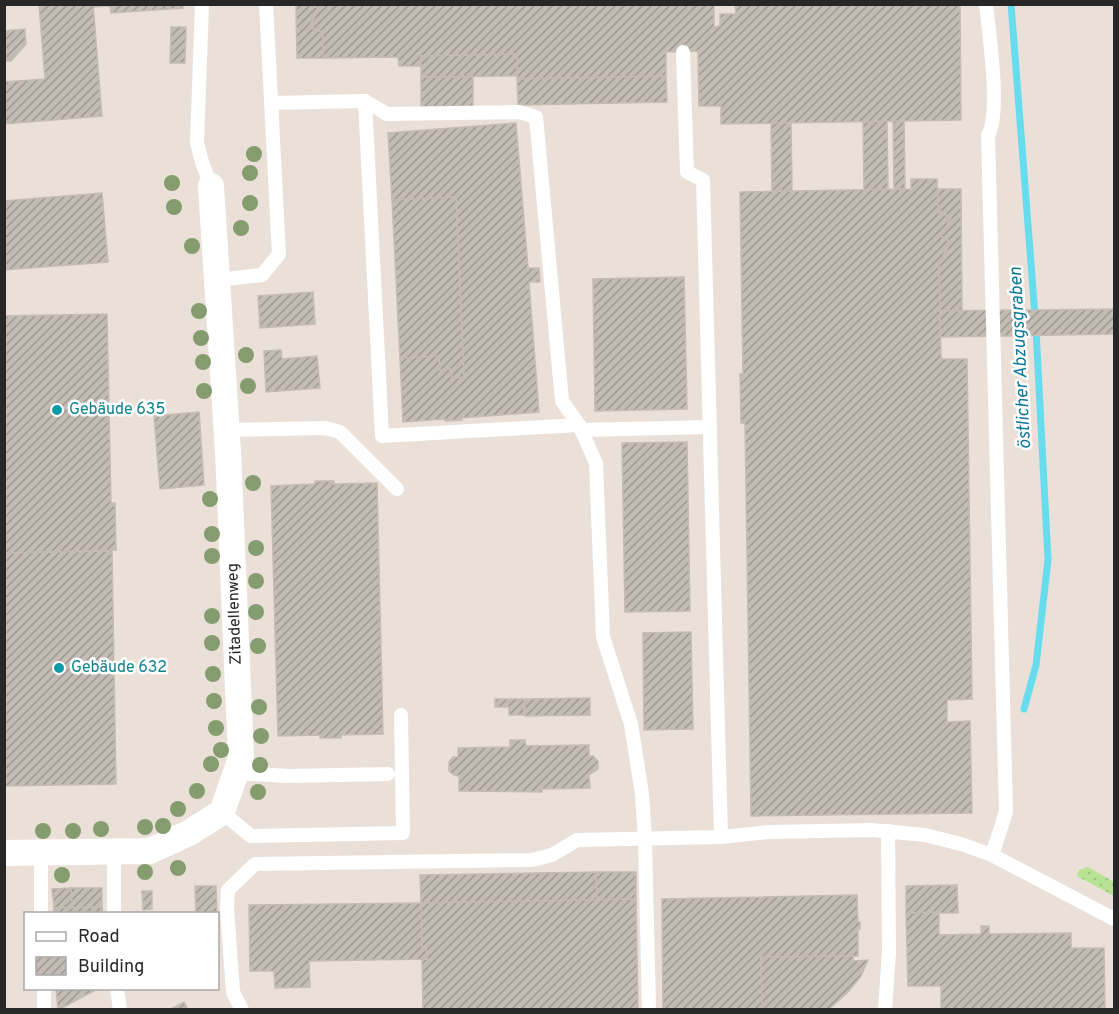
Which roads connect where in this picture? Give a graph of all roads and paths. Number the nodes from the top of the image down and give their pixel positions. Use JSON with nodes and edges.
{"nodes":[{"id":1,"x":202,"y":4,"type":"edge"},
{"id":2,"x":266,"y":4,"type":"edge"},
{"id":3,"x":986,"y":4,"type":"edge"},
{"id":4,"x":683,"y":52,"type":"dead end"},
{"id":5,"x":365,"y":101,"type":"junction"},
{"id":6,"x":271,"y":103,"type":"junction"},
{"id":7,"x":211,"y":186,"type":"joint"},
{"id":8,"x":217,"y":280,"type":"junction"},
{"id":9,"x":710,"y":427,"type":"junction"},
{"id":10,"x":580,"y":428,"type":"junction"},
{"id":11,"x":227,"y":430,"type":"junction"},
{"id":12,"x":397,"y":489,"type":"dead end"},
{"id":13,"x":401,"y":715,"type":"dead end"},
{"id":14,"x":235,"y":773,"type":"junction"},
{"id":15,"x":388,"y":774,"type":"dead end"},
{"id":16,"x":222,"y":812,"type":"junction"},
{"id":17,"x":888,"y":831,"type":"junction"},
{"id":18,"x":721,"y":837,"type":"junction"},
{"id":19,"x":645,"y":839,"type":"junction"},
{"id":20,"x":114,"y":851,"type":"junction"},
{"id":21,"x":41,"y":852,"type":"junction"},
{"id":22,"x":4,"y":853,"type":"edge"},
{"id":23,"x":992,"y":855,"type":"junction"},
{"id":24,"x":41,"y":912,"type":"edge"},
{"id":25,"x":114,"y":912,"type":"edge"},
{"id":26,"x":1114,"y":919,"type":"edge"},
{"id":27,"x":44,"y":990,"type":"edge"},
{"id":28,"x":117,"y":990,"type":"edge"},
{"id":29,"x":44,"y":1010,"type":"edge"},
{"id":30,"x":120,"y":1010,"type":"edge"},
{"id":31,"x":242,"y":1010,"type":"edge"},
{"id":32,"x":649,"y":1010,"type":"edge"},
{"id":33,"x":885,"y":1010,"type":"edge"}],
"edges":[{"from":1,"to":7,"type":"lane"},
{"from":2,"to":6,"type":"lane"},
{"from":3,"to":23,"type":"lane"},
{"from":4,"to":9,"type":"lane"},
{"from":5,"to":6,"type":"lane"},
{"from":5,"to":10,"type":"lane"},
{"from":5,"to":10,"type":"lane"},
{"from":6,"to":8,"type":"lane"},
{"from":7,"to":8,"type":"street","name":"Zitadellenweg"},
{"from":8,"to":11,"type":"street","name":"Zitadellenweg"},
{"from":9,"to":10,"type":"lane"},
{"from":9,"to":18,"type":"lane"},
{"from":10,"to":19,"type":"lane"},
{"from":11,"to":12,"type":"lane"},
{"from":11,"to":14,"type":"street","name":"Zitadellenweg"},
{"from":13,"to":16,"type":"lane"},
{"from":14,"to":15,"type":"lane"},
{"from":14,"to":16,"type":"street","name":"Zitadellenweg"},
{"from":16,"to":20,"type":"street"},
{"from":17,"to":18,"type":"lane"},
{"from":17,"to":23,"type":"lane"},
{"from":17,"to":33,"type":"lane"},
{"from":18,"to":19,"type":"lane"},
{"from":19,"to":31,"type":"lane"},
{"from":19,"to":32,"type":"lane"},
{"from":20,"to":21,"type":"street"},
{"from":20,"to":25,"type":"lane"},
{"from":21,"to":22,"type":"street"},
{"from":21,"to":24,"type":"lane"},
{"from":23,"to":26,"type":"lane"},
{"from":27,"to":29,"type":"lane"},
{"from":28,"to":30,"type":"lane"}]}
